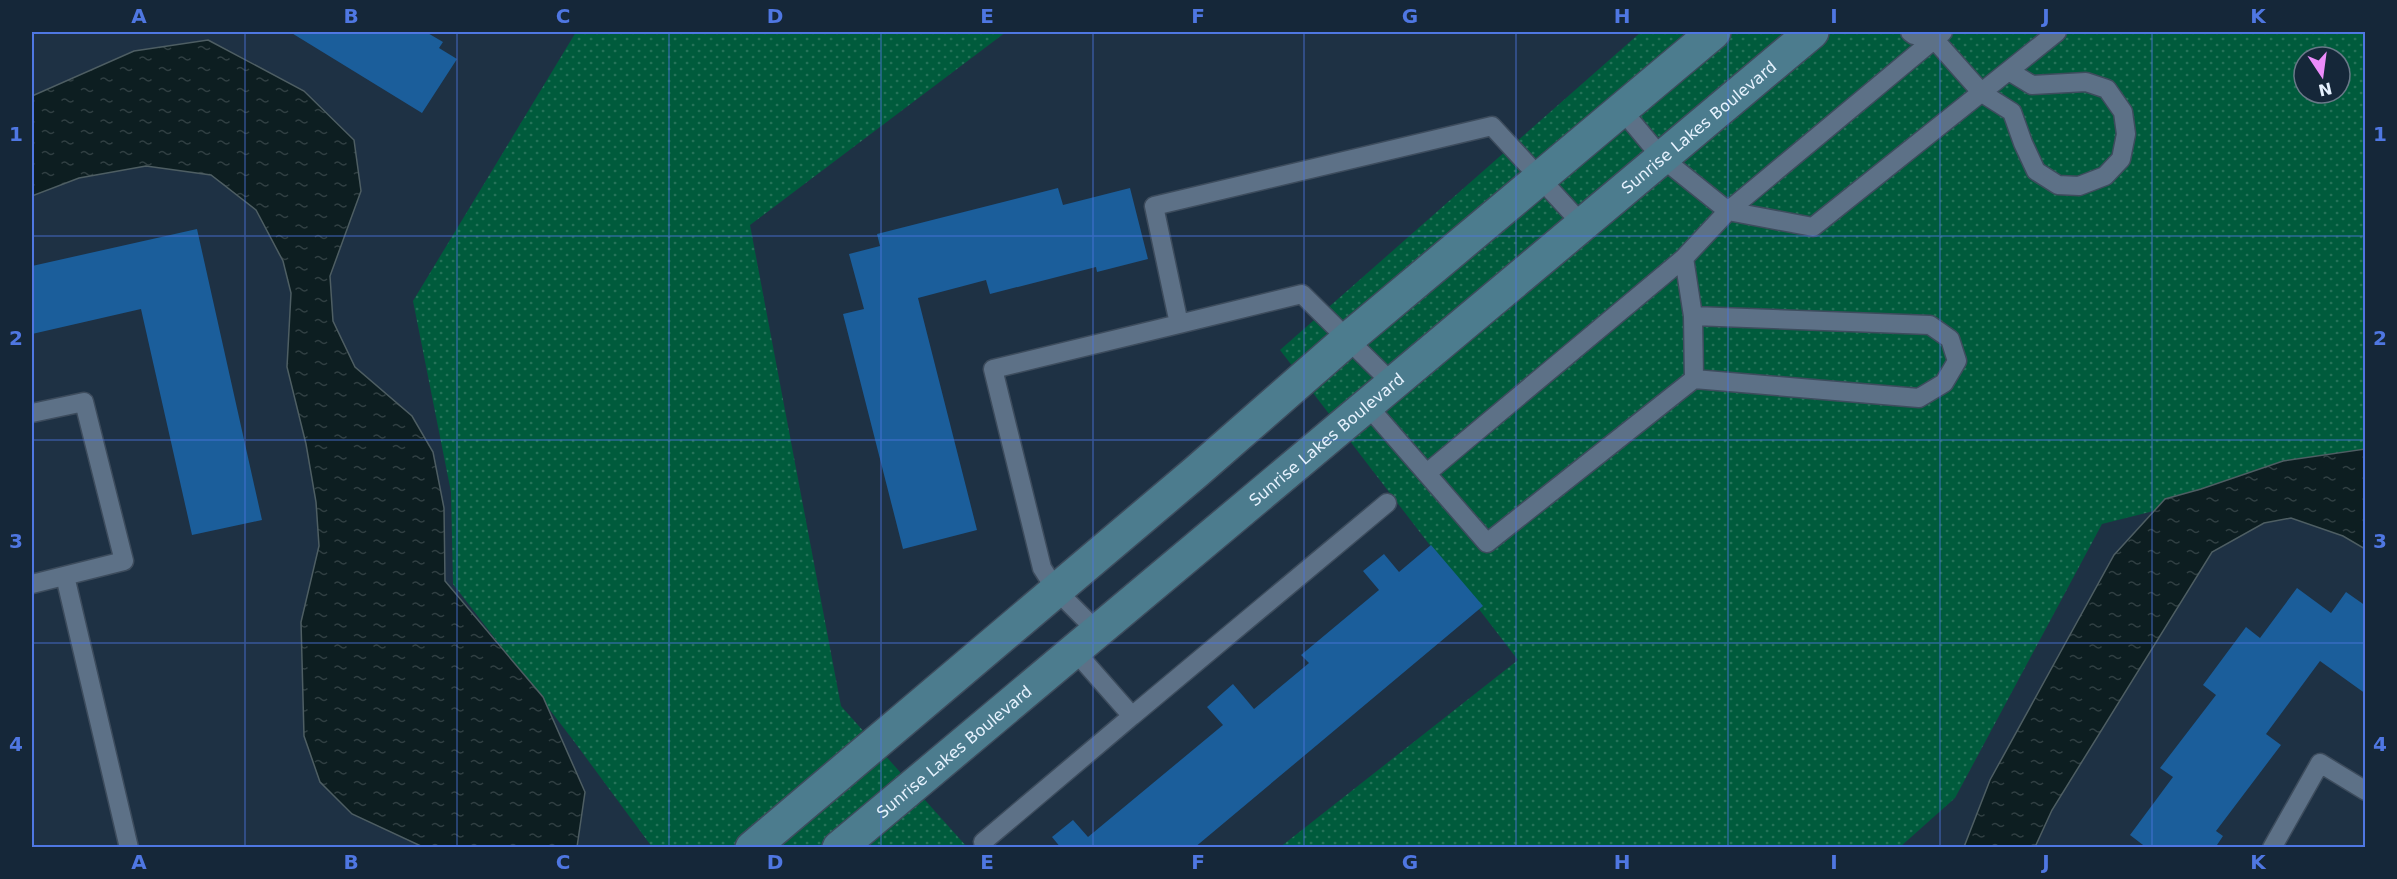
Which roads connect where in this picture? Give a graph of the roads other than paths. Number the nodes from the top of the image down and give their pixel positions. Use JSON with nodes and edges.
{"nodes":[{"id":1,"x":1714,"y":32,"type":"edge"},
{"id":2,"x":1812,"y":32,"type":"edge"},
{"id":3,"x":1910,"y":32,"type":"edge"},
{"id":4,"x":2057,"y":32,"type":"edge"},
{"id":5,"x":1936,"y":34,"type":"edge"},
{"id":6,"x":2009,"y":71,"type":"junction"},
{"id":7,"x":1982,"y":93,"type":"junction"},
{"id":8,"x":1622,"y":110,"type":"junction"},
{"id":9,"x":1662,"y":158,"type":"junction"},
{"id":10,"x":1540,"y":178,"type":"junction"},
{"id":11,"x":1728,"y":212,"type":"junction"},
{"id":12,"x":1582,"y":224,"type":"junction"},
{"id":13,"x":1684,"y":258,"type":"junction"},
{"id":14,"x":1693,"y":316,"type":"junction"},
{"id":15,"x":1179,"y":324,"type":"junction"},
{"id":16,"x":1348,"y":339,"type":"junction"},
{"id":17,"x":1694,"y":378,"type":"junction"},
{"id":18,"x":1392,"y":383,"type":"junction"},
{"id":19,"x":1367,"y":405,"type":"junction"},
{"id":20,"x":32,"y":413,"type":"edge"},
{"id":21,"x":1426,"y":473,"type":"junction"},
{"id":22,"x":1387,"y":503,"type":"dead end"},
{"id":23,"x":65,"y":576,"type":"junction"},
{"id":24,"x":32,"y":584,"type":"edge"},
{"id":25,"x":1056,"y":590,"type":"junction"},
{"id":26,"x":1086,"y":640,"type":"junction"},
{"id":27,"x":1132,"y":716,"type":"junction"},
{"id":28,"x":2366,"y":791,"type":"edge"},
{"id":29,"x":983,"y":842,"type":"dead end"},
{"id":30,"x":129,"y":848,"type":"edge"},
{"id":31,"x":752,"y":848,"type":"edge"},
{"id":32,"x":839,"y":848,"type":"edge"},
{"id":33,"x":2272,"y":848,"type":"edge"}],
"edges":[{"from":1,"to":8,"type":"street"},
{"from":2,"to":9,"type":"street","name":"Sunrise Lakes Boulevard"},
{"from":3,"to":5,"type":"lane"},
{"from":4,"to":6,"type":"lane"},
{"from":5,"to":7,"type":"lane"},
{"from":5,"to":11,"type":"lane"},
{"from":6,"to":7,"type":"lane"},
{"from":6,"to":7,"type":"lane"},
{"from":7,"to":11,"type":"lane"},
{"from":8,"to":9,"type":"lane"},
{"from":8,"to":10,"type":"street"},
{"from":9,"to":11,"type":"lane"},
{"from":9,"to":12,"type":"street","name":"Sunrise Lakes Boulevard"},
{"from":10,"to":12,"type":"lane"},
{"from":10,"to":15,"type":"lane"},
{"from":10,"to":16,"type":"street"},
{"from":11,"to":13,"type":"lane"},
{"from":12,"to":18,"type":"street","name":"Sunrise Lakes Boulevard"},
{"from":13,"to":14,"type":"lane"},
{"from":13,"to":21,"type":"lane"},
{"from":14,"to":17,"type":"lane"},
{"from":14,"to":17,"type":"lane"},
{"from":15,"to":16,"type":"lane"},
{"from":15,"to":25,"type":"lane"},
{"from":16,"to":18,"type":"lane"},
{"from":16,"to":25,"type":"street"},
{"from":17,"to":21,"type":"lane"},
{"from":18,"to":19,"type":"street","name":"Sunrise Lakes Boulevard"},
{"from":19,"to":21,"type":"lane"},
{"from":19,"to":26,"type":"street","name":"Sunrise Lakes Boulevard"},
{"from":20,"to":23,"type":"lane"},
{"from":22,"to":27,"type":"lane"},
{"from":23,"to":24,"type":"lane"},
{"from":23,"to":30,"type":"lane"},
{"from":25,"to":26,"type":"lane"},
{"from":25,"to":31,"type":"street"},
{"from":26,"to":27,"type":"lane"},
{"from":26,"to":32,"type":"street","name":"Sunrise Lakes Boulevard"},
{"from":27,"to":29,"type":"lane"},
{"from":28,"to":33,"type":"lane"}]}
